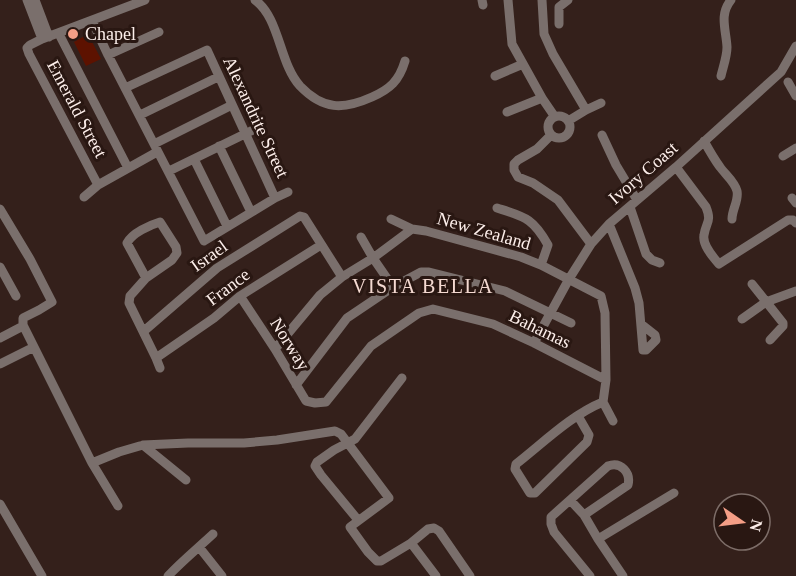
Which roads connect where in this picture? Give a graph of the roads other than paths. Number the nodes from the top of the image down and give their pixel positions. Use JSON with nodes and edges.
{"nodes":[{"id":1,"x":27,"y":0,"type":"edge"},
{"id":2,"x":35,"y":0,"type":"edge"},
{"id":3,"x":145,"y":0,"type":"edge"},
{"id":4,"x":255,"y":0,"type":"edge"},
{"id":5,"x":508,"y":0,"type":"edge"},
{"id":6,"x":542,"y":0,"type":"edge"},
{"id":7,"x":568,"y":0,"type":"edge"},
{"id":8,"x":731,"y":0,"type":"edge"},
{"id":9,"x":92,"y":21,"type":"junction"},
{"id":10,"x":559,"y":24,"type":"dead end"},
{"id":11,"x":159,"y":32,"type":"dead end"},
{"id":12,"x":50,"y":37,"type":"junction"},
{"id":13,"x":796,"y":46,"type":"edge"},
{"id":14,"x":108,"y":55,"type":"junction"},
{"id":15,"x":405,"y":61,"type":"dead end"},
{"id":16,"x":523,"y":64,"type":"junction"},
{"id":17,"x":495,"y":76,"type":"dead end"},
{"id":18,"x":721,"y":76,"type":"dead end"},
{"id":19,"x":219,"y":77,"type":"junction"},
{"id":20,"x":788,"y":82,"type":"dead end"},
{"id":21,"x":125,"y":88,"type":"junction"},
{"id":22,"x":796,"y":96,"type":"edge"},
{"id":23,"x":542,"y":98,"type":"junction"},
{"id":24,"x":601,"y":103,"type":"dead end"},
{"id":25,"x":232,"y":105,"type":"junction"},
{"id":26,"x":586,"y":110,"type":"junction"},
{"id":27,"x":507,"y":112,"type":"dead end"},
{"id":28,"x":140,"y":115,"type":"junction"},
{"id":29,"x":555,"y":117,"type":"junction"},
{"id":30,"x":568,"y":121,"type":"junction"},
{"id":31,"x":250,"y":131,"type":"junction"},
{"id":32,"x":550,"y":135,"type":"junction"},
{"id":33,"x":602,"y":135,"type":"dead end"},
{"id":34,"x":704,"y":141,"type":"junction"},
{"id":35,"x":219,"y":146,"type":"junction"},
{"id":36,"x":156,"y":148,"type":"junction"},
{"id":37,"x":796,"y":148,"type":"edge"},
{"id":38,"x":783,"y":156,"type":"dead end"},
{"id":39,"x":194,"y":159,"type":"junction"},
{"id":40,"x":676,"y":167,"type":"junction"},
{"id":41,"x":128,"y":168,"type":"junction"},
{"id":42,"x":169,"y":171,"type":"junction"},
{"id":43,"x":98,"y":185,"type":"junction"},
{"id":44,"x":288,"y":192,"type":"dead end"},
{"id":45,"x":84,"y":197,"type":"dead end"},
{"id":46,"x":275,"y":198,"type":"junction"},
{"id":47,"x":634,"y":203,"type":"junction"},
{"id":48,"x":497,"y":208,"type":"dead end"},
{"id":49,"x":0,"y":209,"type":"edge"},
{"id":50,"x":251,"y":212,"type":"junction"},
{"id":51,"x":391,"y":219,"type":"dead end"},
{"id":52,"x":732,"y":219,"type":"dead end"},
{"id":53,"x":796,"y":223,"type":"edge"},
{"id":54,"x":609,"y":224,"type":"junction"},
{"id":55,"x":227,"y":226,"type":"junction"},
{"id":56,"x":412,"y":229,"type":"junction"},
{"id":57,"x":361,"y":237,"type":"dead end"},
{"id":58,"x":591,"y":244,"type":"junction"},
{"id":59,"x":321,"y":245,"type":"junction"},
{"id":60,"x":373,"y":258,"type":"junction"},
{"id":61,"x":660,"y":263,"type":"dead end"},
{"id":62,"x":541,"y":265,"type":"junction"},
{"id":63,"x":0,"y":267,"type":"edge"},
{"id":64,"x":342,"y":277,"type":"junction"},
{"id":65,"x":146,"y":278,"type":"junction"},
{"id":66,"x":569,"y":279,"type":"junction"},
{"id":67,"x":752,"y":284,"type":"dead end"},
{"id":68,"x":393,"y":287,"type":"junction"},
{"id":69,"x":796,"y":291,"type":"edge"},
{"id":70,"x":16,"y":296,"type":"dead end"},
{"id":71,"x":240,"y":296,"type":"junction"},
{"id":72,"x":766,"y":302,"type":"junction"},
{"id":73,"x":551,"y":314,"type":"junction"},
{"id":74,"x":742,"y":319,"type":"dead end"},
{"id":75,"x":571,"y":324,"type":"dead end"},
{"id":76,"x":641,"y":324,"type":"dead end"},
{"id":77,"x":23,"y":326,"type":"junction"},
{"id":78,"x":144,"y":331,"type":"junction"},
{"id":79,"x":0,"y":338,"type":"edge"},
{"id":80,"x":770,"y":340,"type":"dead end"},
{"id":81,"x":534,"y":343,"type":"junction"},
{"id":82,"x":34,"y":347,"type":"junction"},
{"id":83,"x":275,"y":349,"type":"junction"},
{"id":84,"x":156,"y":358,"type":"junction"},
{"id":85,"x":0,"y":364,"type":"edge"},
{"id":86,"x":160,"y":368,"type":"dead end"},
{"id":87,"x":402,"y":378,"type":"dead end"},
{"id":88,"x":606,"y":380,"type":"junction"},
{"id":89,"x":296,"y":385,"type":"junction"},
{"id":90,"x":603,"y":402,"type":"junction"},
{"id":91,"x":315,"y":403,"type":"joint"},
{"id":92,"x":578,"y":416,"type":"junction"},
{"id":93,"x":613,"y":421,"type":"dead end"},
{"id":94,"x":348,"y":444,"type":"junction"},
{"id":95,"x":143,"y":445,"type":"junction"},
{"id":96,"x":92,"y":463,"type":"junction"},
{"id":97,"x":186,"y":480,"type":"dead end"},
{"id":98,"x":674,"y":493,"type":"dead end"},
{"id":99,"x":570,"y":500,"type":"junction"},
{"id":100,"x":0,"y":504,"type":"edge"},
{"id":101,"x":118,"y":506,"type":"dead end"},
{"id":102,"x":584,"y":515,"type":"junction"},
{"id":103,"x":358,"y":520,"type":"junction"},
{"id":104,"x":213,"y":534,"type":"dead end"},
{"id":105,"x":598,"y":539,"type":"junction"},
{"id":106,"x":411,"y":543,"type":"junction"},
{"id":107,"x":199,"y":547,"type":"junction"},
{"id":108,"x":617,"y":574,"type":"edge"},
{"id":109,"x":42,"y":576,"type":"edge"},
{"id":110,"x":168,"y":576,"type":"edge"},
{"id":111,"x":222,"y":576,"type":"edge"},
{"id":112,"x":436,"y":576,"type":"edge"},
{"id":113,"x":470,"y":576,"type":"edge"},
{"id":114,"x":590,"y":576,"type":"edge"}],
"edges":[{"from":1,"to":12,"type":"street"},
{"from":2,"to":12,"type":"street"},
{"from":3,"to":9,"type":"street"},
{"from":4,"to":15,"type":"street"},
{"from":5,"to":16,"type":"street"},
{"from":6,"to":26,"type":"street"},
{"from":7,"to":10,"type":"street"},
{"from":8,"to":18,"type":"street"},
{"from":9,"to":12,"type":"street"},
{"from":9,"to":14,"type":"street"},
{"from":11,"to":14,"type":"street"},
{"from":12,"to":41,"type":"street"},
{"from":12,"to":43,"type":"street","name":"Emerald Street"},
{"from":13,"to":34,"type":"street","name":"Ivory Coast"},
{"from":14,"to":21,"type":"street"},
{"from":16,"to":17,"type":"street"},
{"from":16,"to":23,"type":"street"},
{"from":19,"to":21,"type":"street","name":"Alexandrite Street"},
{"from":19,"to":25,"type":"street","name":"Alexandrite Street"},
{"from":19,"to":28,"type":"street"},
{"from":20,"to":22,"type":"street"},
{"from":21,"to":28,"type":"street"},
{"from":23,"to":27,"type":"street"},
{"from":23,"to":29,"type":"street"},
{"from":24,"to":26,"type":"street"},
{"from":25,"to":31,"type":"street","name":"Alexandrite Street"},
{"from":25,"to":36,"type":"street"},
{"from":26,"to":30,"type":"street"},
{"from":28,"to":36,"type":"street"},
{"from":29,"to":30,"type":"street"},
{"from":29,"to":32,"type":"street"},
{"from":30,"to":32,"type":"street"},
{"from":31,"to":35,"type":"street"},
{"from":31,"to":46,"type":"street","name":"Alexandrite Street"},
{"from":32,"to":58,"type":"street"},
{"from":33,"to":47,"type":"street"},
{"from":34,"to":40,"type":"street","name":"Ivory Coast"},
{"from":34,"to":52,"type":"street"},
{"from":35,"to":39,"type":"street"},
{"from":35,"to":50,"type":"street"},
{"from":36,"to":41,"type":"street"},
{"from":36,"to":42,"type":"street"},
{"from":37,"to":38,"type":"street"},
{"from":39,"to":42,"type":"street"},
{"from":39,"to":55,"type":"street"},
{"from":40,"to":47,"type":"street","name":"Ivory Coast"},
{"from":40,"to":53,"type":"street"},
{"from":41,"to":43,"type":"street"},
{"from":42,"to":55,"type":"street"},
{"from":43,"to":45,"type":"street"},
{"from":44,"to":46,"type":"street"},
{"from":46,"to":50,"type":"street"},
{"from":47,"to":54,"type":"street","name":"Ivory Coast"},
{"from":47,"to":61,"type":"street"},
{"from":48,"to":62,"type":"street"},
{"from":49,"to":77,"type":"street"},
{"from":50,"to":55,"type":"street"},
{"from":51,"to":56,"type":"street"},
{"from":54,"to":58,"type":"street","name":"Ivory Coast"},
{"from":54,"to":76,"type":"street"},
{"from":56,"to":60,"type":"street","name":"New Zealand"},
{"from":56,"to":62,"type":"street","name":"New Zealand"},
{"from":57,"to":60,"type":"street"},
{"from":58,"to":66,"type":"street","name":"Ivory Coast"},
{"from":59,"to":64,"type":"street"},
{"from":59,"to":71,"type":"street","name":"France"},
{"from":59,"to":78,"type":"street","name":"Israel"},
{"from":60,"to":64,"type":"street","name":"New Zealand"},
{"from":60,"to":68,"type":"street"},
{"from":62,"to":66,"type":"street","name":"New Zealand"},
{"from":63,"to":70,"type":"street"},
{"from":64,"to":83,"type":"street","name":"New Zealand"},
{"from":65,"to":65,"type":"street"},
{"from":65,"to":78,"type":"street"},
{"from":66,"to":73,"type":"street","name":"Ivory Coast"},
{"from":66,"to":88,"type":"street","name":"New Zealand"},
{"from":67,"to":72,"type":"street"},
{"from":68,"to":73,"type":"street"},
{"from":68,"to":89,"type":"street"},
{"from":69,"to":72,"type":"street"},
{"from":71,"to":83,"type":"street","name":"Norway"},
{"from":71,"to":84,"type":"street","name":"France"},
{"from":72,"to":74,"type":"street"},
{"from":72,"to":80,"type":"street"},
{"from":73,"to":75,"type":"street"},
{"from":73,"to":81,"type":"street","name":"Ivory Coast"},
{"from":77,"to":79,"type":"street"},
{"from":77,"to":82,"type":"street"},
{"from":78,"to":84,"type":"street"},
{"from":81,"to":88,"type":"street","name":"Bahamas"},
{"from":81,"to":91,"type":"street","name":"Bahamas"},
{"from":82,"to":85,"type":"street"},
{"from":82,"to":96,"type":"street"},
{"from":83,"to":89,"type":"street","name":"Norway"},
{"from":84,"to":86,"type":"street"},
{"from":87,"to":94,"type":"street"},
{"from":88,"to":90,"type":"street"},
{"from":89,"to":91,"type":"street","name":"Norway"},
{"from":90,"to":92,"type":"street"},
{"from":90,"to":93,"type":"street"},
{"from":92,"to":92,"type":"street"},
{"from":94,"to":95,"type":"street"},
{"from":94,"to":103,"type":"street"},
{"from":94,"to":103,"type":"street"},
{"from":95,"to":96,"type":"street"},
{"from":95,"to":97,"type":"street"},
{"from":96,"to":101,"type":"street"},
{"from":98,"to":105,"type":"street"},
{"from":99,"to":102,"type":"street"},
{"from":99,"to":102,"type":"street"},
{"from":99,"to":114,"type":"street"},
{"from":100,"to":109,"type":"street"},
{"from":102,"to":105,"type":"street"},
{"from":103,"to":106,"type":"street"},
{"from":104,"to":107,"type":"street"},
{"from":105,"to":108,"type":"street"},
{"from":106,"to":112,"type":"street"},
{"from":106,"to":113,"type":"street"},
{"from":107,"to":110,"type":"street"},
{"from":107,"to":111,"type":"street"}]}
